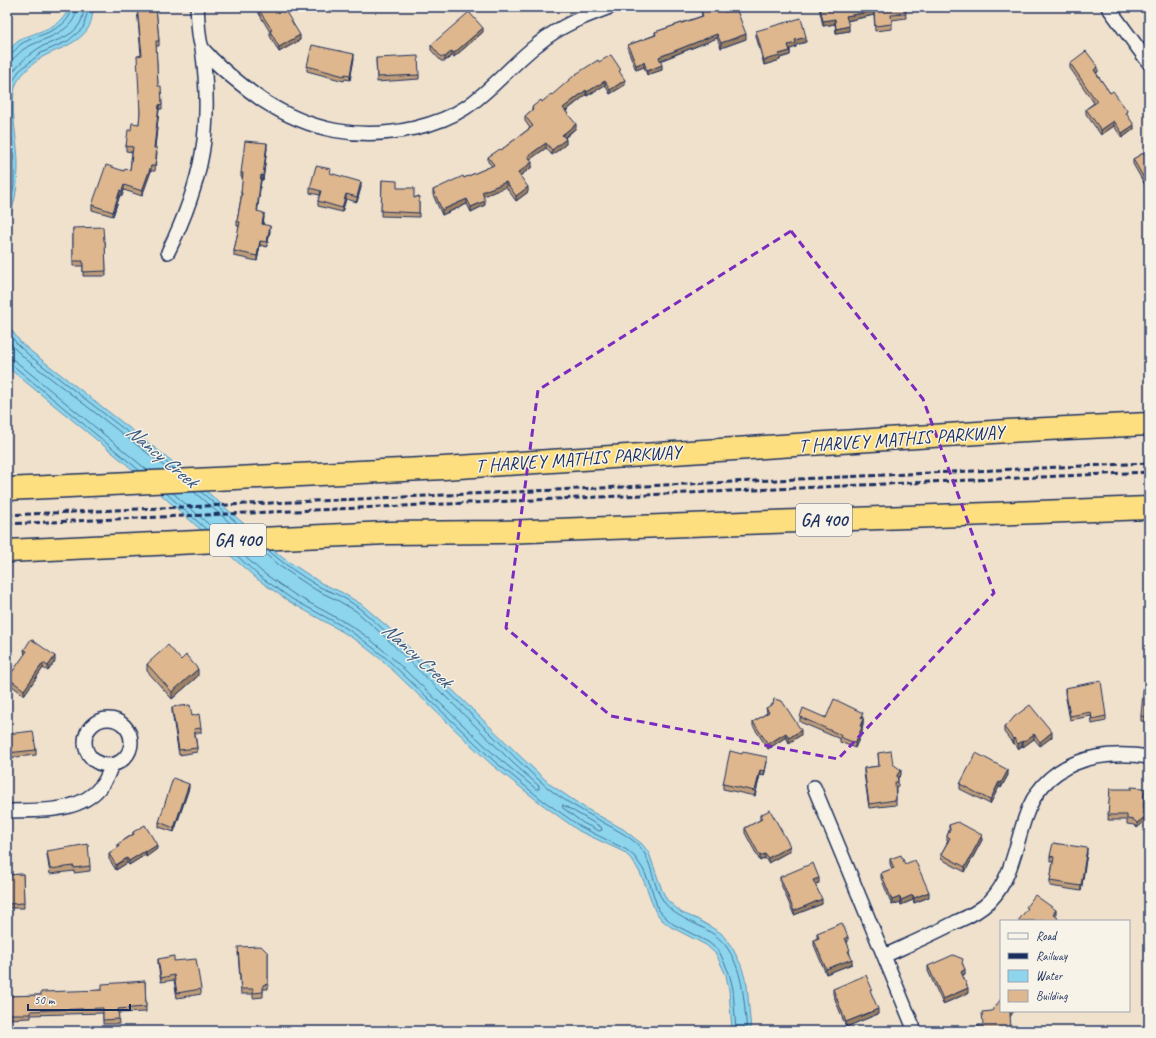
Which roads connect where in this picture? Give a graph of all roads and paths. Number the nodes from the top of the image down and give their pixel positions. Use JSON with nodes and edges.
{"nodes":[{"id":1,"x":197,"y":7,"type":"edge"},
{"id":2,"x":610,"y":7,"type":"edge"},
{"id":3,"x":1108,"y":7,"type":"edge"},
{"id":4,"x":202,"y":48,"type":"junction"},
{"id":5,"x":1149,"y":63,"type":"edge"},
{"id":6,"x":168,"y":252,"type":"dead end"},
{"id":7,"x":1149,"y":424,"type":"edge"},
{"id":8,"x":15,"y":488,"type":"edge"},
{"id":9,"x":1149,"y":508,"type":"edge"},
{"id":10,"x":7,"y":551,"type":"edge"},
{"id":11,"x":1149,"y":757,"type":"edge"},
{"id":12,"x":112,"y":765,"type":"dead end"},
{"id":13,"x":814,"y":787,"type":"dead end"},
{"id":14,"x":7,"y":811,"type":"edge"},
{"id":15,"x":884,"y":956,"type":"junction"},
{"id":16,"x":916,"y":1031,"type":"edge"}],
"edges":[{"from":1,"to":4,"type":"street"},
{"from":2,"to":4,"type":"street"},
{"from":3,"to":5,"type":"street"},
{"from":4,"to":6,"type":"street"},
{"from":7,"to":8,"type":"highway","name":"T HARVEY MATHIS PARKWAY"},
{"from":9,"to":10,"type":"highway","number":"GA 400"},
{"from":11,"to":15,"type":"street"},
{"from":12,"to":14,"type":"street"},
{"from":13,"to":15,"type":"street"},
{"from":15,"to":16,"type":"street"}]}
